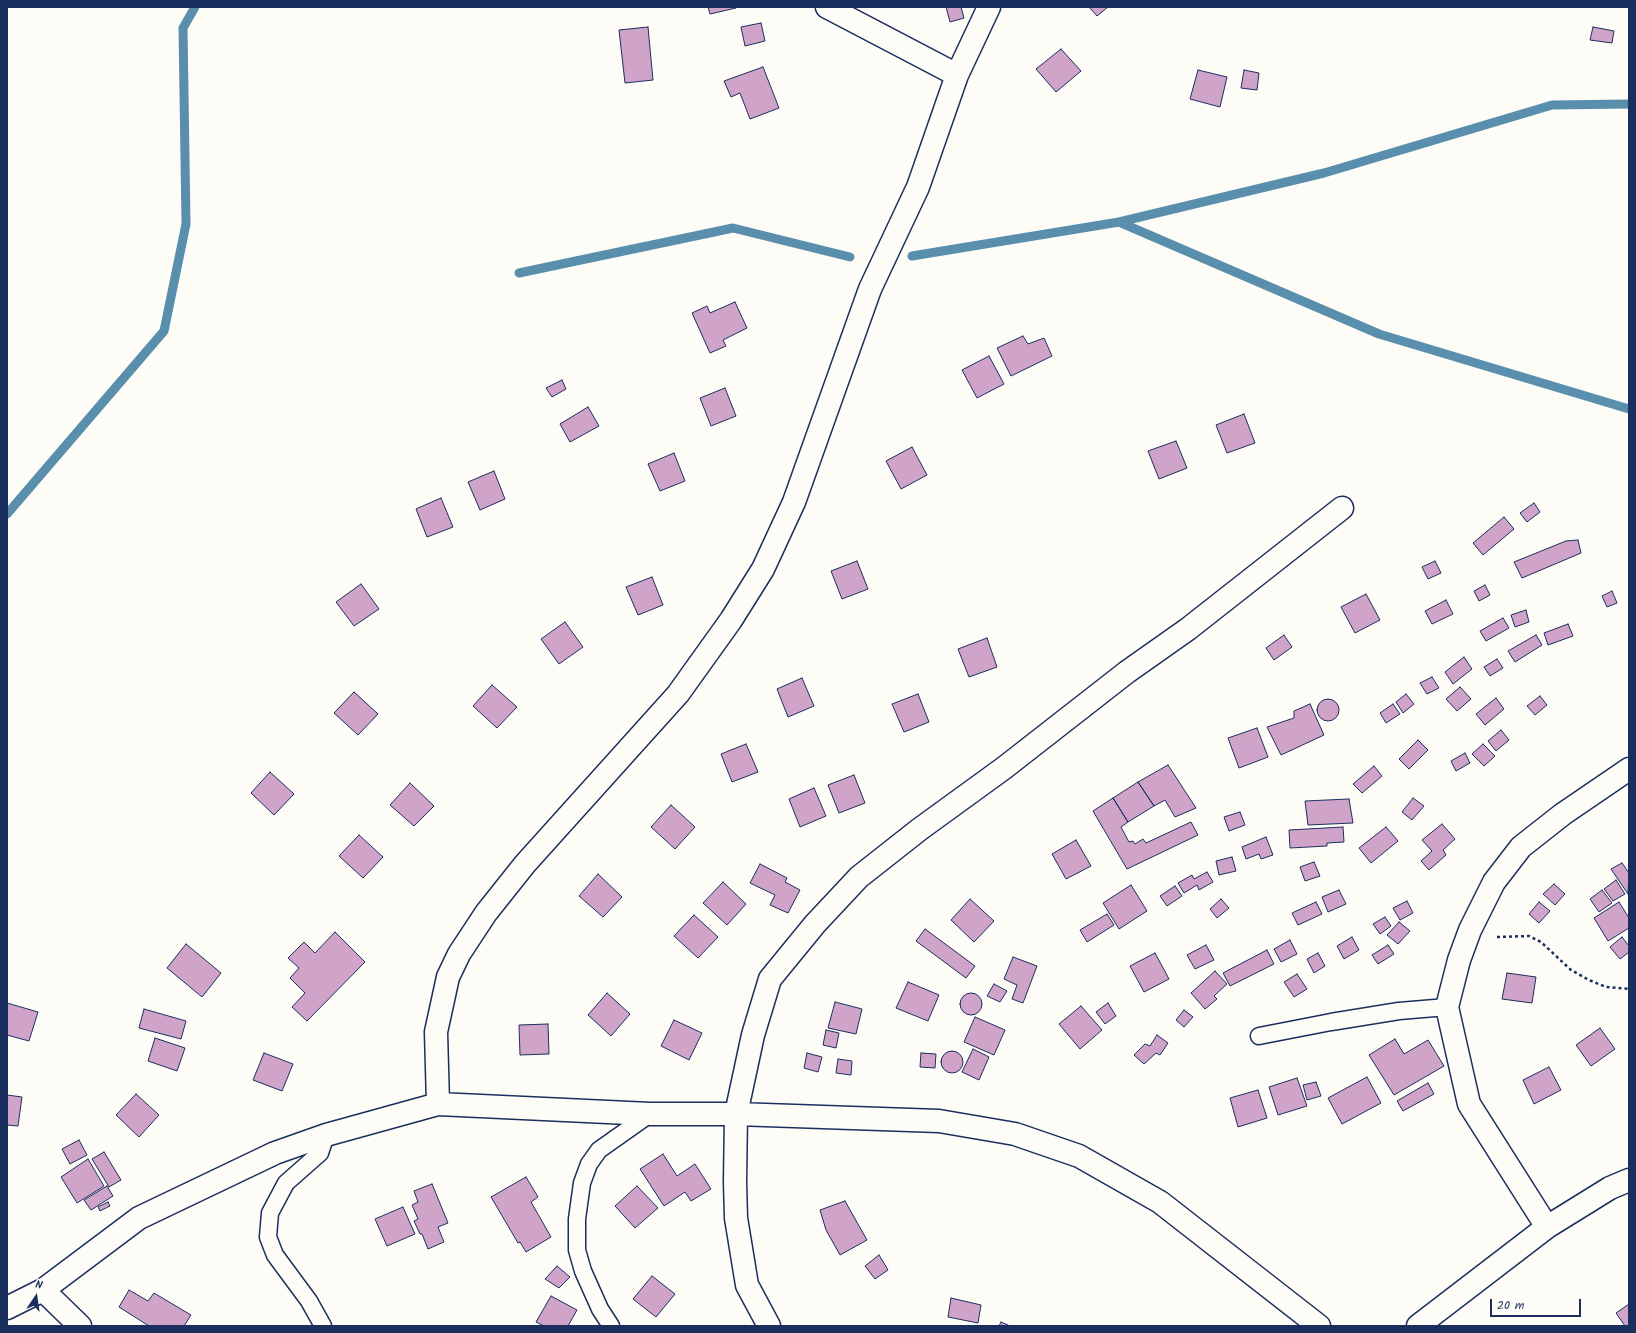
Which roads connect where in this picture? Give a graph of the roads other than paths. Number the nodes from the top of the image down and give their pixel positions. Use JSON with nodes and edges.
{"nodes":[{"id":1,"x":827,"y":7,"type":"edge"},
{"id":2,"x":989,"y":7,"type":"edge"},
{"id":3,"x":958,"y":75,"type":"junction"},
{"id":4,"x":1342,"y":508,"type":"dead end"},
{"id":5,"x":1629,"y":769,"type":"edge"},
{"id":6,"x":1447,"y":1007,"type":"junction"},
{"id":7,"x":1259,"y":1036,"type":"dead end"},
{"id":8,"x":438,"y":1104,"type":"junction"},
{"id":9,"x":650,"y":1114,"type":"junction"},
{"id":10,"x":736,"y":1114,"type":"junction"},
{"id":11,"x":326,"y":1135,"type":"junction"},
{"id":12,"x":1629,"y":1180,"type":"edge"},
{"id":13,"x":1547,"y":1227,"type":"junction"},
{"id":14,"x":43,"y":1290,"type":"junction"},
{"id":15,"x":7,"y":1308,"type":"edge"},
{"id":16,"x":80,"y":1326,"type":"edge"},
{"id":17,"x":323,"y":1326,"type":"edge"},
{"id":18,"x":611,"y":1326,"type":"edge"},
{"id":19,"x":769,"y":1326,"type":"edge"},
{"id":20,"x":1320,"y":1326,"type":"edge"},
{"id":21,"x":1418,"y":1326,"type":"edge"}],
"edges":[{"from":1,"to":3,"type":"street"},
{"from":2,"to":3,"type":"street"},
{"from":3,"to":8,"type":"street"},
{"from":4,"to":10,"type":"street"},
{"from":5,"to":6,"type":"street"},
{"from":6,"to":7,"type":"lane"},
{"from":6,"to":13,"type":"street"},
{"from":8,"to":9,"type":"street"},
{"from":8,"to":11,"type":"street"},
{"from":9,"to":10,"type":"street"},
{"from":9,"to":18,"type":"lane"},
{"from":10,"to":19,"type":"street"},
{"from":10,"to":20,"type":"street"},
{"from":11,"to":14,"type":"street"},
{"from":11,"to":17,"type":"lane"},
{"from":12,"to":13,"type":"street"},
{"from":13,"to":21,"type":"street"},
{"from":14,"to":15,"type":"street"},
{"from":14,"to":16,"type":"street"}]}
